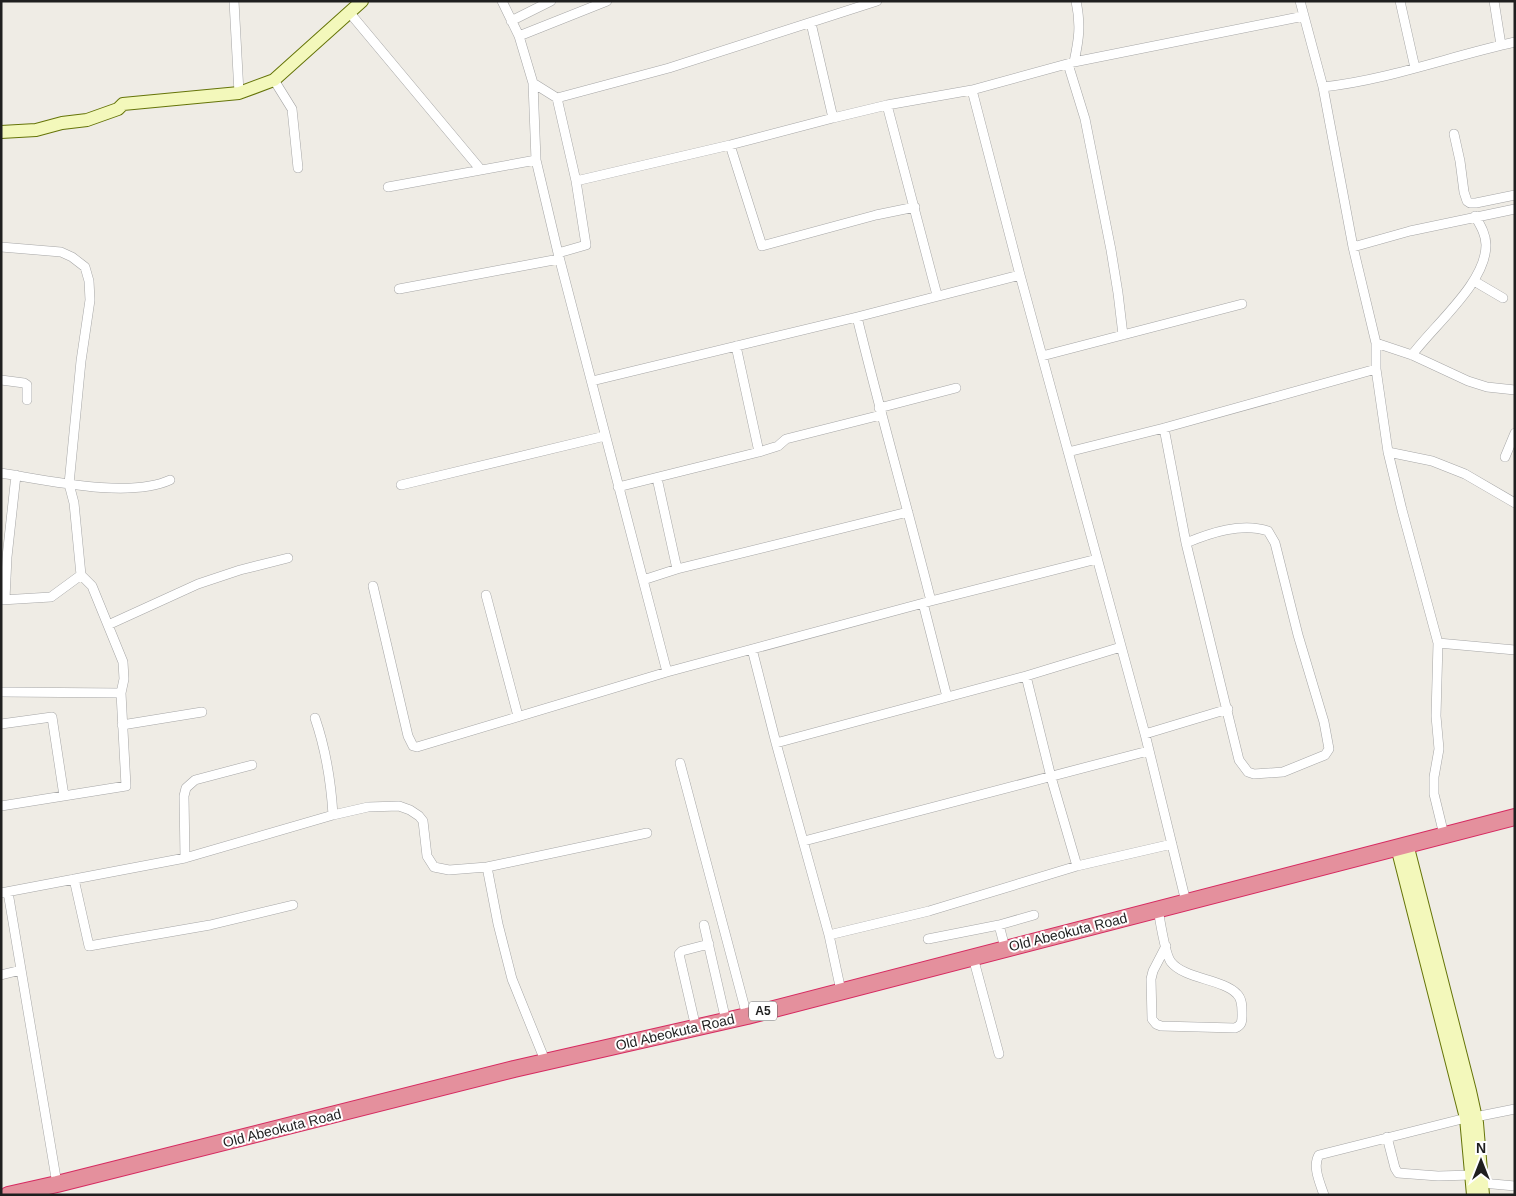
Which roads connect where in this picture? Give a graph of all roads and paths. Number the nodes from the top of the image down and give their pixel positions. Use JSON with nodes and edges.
{"nodes":[{"id":1,"x":234,"y":1,"type":"edge"},
{"id":2,"x":362,"y":1,"type":"edge"},
{"id":3,"x":502,"y":1,"type":"edge"},
{"id":4,"x":551,"y":1,"type":"edge"},
{"id":5,"x":607,"y":1,"type":"edge"},
{"id":6,"x":877,"y":1,"type":"edge"},
{"id":7,"x":1076,"y":1,"type":"edge"},
{"id":8,"x":1300,"y":1,"type":"edge"},
{"id":9,"x":1400,"y":1,"type":"edge"},
{"id":10,"x":1494,"y":1,"type":"edge"},
{"id":11,"x":862,"y":3,"type":"edge"},
{"id":12,"x":349,"y":12,"type":"junction"},
{"id":13,"x":1304,"y":16,"type":"junction"},
{"id":14,"x":511,"y":21,"type":"junction"},
{"id":15,"x":811,"y":23,"type":"junction"},
{"id":16,"x":519,"y":36,"type":"junction"},
{"id":17,"x":1515,"y":42,"type":"edge"},
{"id":18,"x":1501,"y":45,"type":"junction"},
{"id":19,"x":1071,"y":63,"type":"junction"},
{"id":20,"x":1415,"y":68,"type":"junction"},
{"id":21,"x":274,"y":80,"type":"junction"},
{"id":22,"x":533,"y":83,"type":"junction"},
{"id":23,"x":1323,"y":87,"type":"junction"},
{"id":24,"x":972,"y":90,"type":"junction"},
{"id":25,"x":239,"y":93,"type":"junction"},
{"id":26,"x":557,"y":98,"type":"junction"},
{"id":27,"x":887,"y":105,"type":"junction"},
{"id":28,"x":833,"y":118,"type":"junction"},
{"id":29,"x":1,"y":132,"type":"edge"},
{"id":30,"x":1454,"y":134,"type":"dead end"},
{"id":31,"x":730,"y":145,"type":"junction"},
{"id":32,"x":536,"y":160,"type":"junction"},
{"id":33,"x":298,"y":168,"type":"dead end"},
{"id":34,"x":481,"y":170,"type":"junction"},
{"id":35,"x":576,"y":181,"type":"junction"},
{"id":36,"x":388,"y":187,"type":"dead end"},
{"id":37,"x":1515,"y":195,"type":"edge"},
{"id":38,"x":915,"y":207,"type":"junction"},
{"id":39,"x":1515,"y":209,"type":"edge"},
{"id":40,"x":1475,"y":216,"type":"junction"},
{"id":41,"x":1,"y":247,"type":"edge"},
{"id":42,"x":1353,"y":247,"type":"junction"},
{"id":43,"x":558,"y":256,"type":"junction"},
{"id":44,"x":1020,"y":275,"type":"junction"},
{"id":45,"x":1474,"y":282,"type":"junction"},
{"id":46,"x":399,"y":289,"type":"dead end"},
{"id":47,"x":938,"y":295,"type":"junction"},
{"id":48,"x":1503,"y":298,"type":"dead end"},
{"id":49,"x":1242,"y":304,"type":"dead end"},
{"id":50,"x":856,"y":317,"type":"junction"},
{"id":51,"x":1123,"y":335,"type":"junction"},
{"id":52,"x":1376,"y":343,"type":"junction"},
{"id":53,"x":736,"y":346,"type":"junction"},
{"id":54,"x":1412,"y":355,"type":"junction"},
{"id":55,"x":1042,"y":356,"type":"junction"},
{"id":56,"x":1376,"y":369,"type":"junction"},
{"id":57,"x":1,"y":380,"type":"edge"},
{"id":58,"x":592,"y":381,"type":"junction"},
{"id":59,"x":956,"y":388,"type":"dead end"},
{"id":60,"x":1515,"y":390,"type":"edge"},
{"id":61,"x":27,"y":400,"type":"dead end"},
{"id":62,"x":880,"y":411,"type":"junction"},
{"id":63,"x":1164,"y":428,"type":"junction"},
{"id":64,"x":1515,"y":433,"type":"edge"},
{"id":65,"x":605,"y":436,"type":"junction"},
{"id":66,"x":759,"y":452,"type":"junction"},
{"id":67,"x":1068,"y":452,"type":"junction"},
{"id":68,"x":1388,"y":452,"type":"junction"},
{"id":69,"x":1504,"y":457,"type":"dead end"},
{"id":70,"x":1,"y":473,"type":"edge"},
{"id":71,"x":16,"y":475,"type":"junction"},
{"id":72,"x":657,"y":478,"type":"junction"},
{"id":73,"x":170,"y":480,"type":"dead end"},
{"id":74,"x":69,"y":484,"type":"junction"},
{"id":75,"x":401,"y":485,"type":"dead end"},
{"id":76,"x":618,"y":487,"type":"junction"},
{"id":77,"x":1515,"y":503,"type":"edge"},
{"id":78,"x":908,"y":512,"type":"junction"},
{"id":79,"x":1186,"y":543,"type":"junction"},
{"id":80,"x":288,"y":558,"type":"dead end"},
{"id":81,"x":1097,"y":559,"type":"junction"},
{"id":82,"x":677,"y":569,"type":"junction"},
{"id":83,"x":81,"y":575,"type":"junction"},
{"id":84,"x":643,"y":580,"type":"junction"},
{"id":85,"x":373,"y":586,"type":"dead end"},
{"id":86,"x":486,"y":595,"type":"dead end"},
{"id":87,"x":3,"y":600,"type":"edge"},
{"id":88,"x":927,"y":602,"type":"junction"},
{"id":89,"x":108,"y":625,"type":"junction"},
{"id":90,"x":1438,"y":643,"type":"junction"},
{"id":91,"x":1120,"y":647,"type":"junction"},
{"id":92,"x":1514,"y":648,"type":"edge"},
{"id":93,"x":752,"y":649,"type":"junction"},
{"id":94,"x":666,"y":672,"type":"junction"},
{"id":95,"x":1026,"y":676,"type":"junction"},
{"id":96,"x":1,"y":692,"type":"edge"},
{"id":97,"x":120,"y":693,"type":"junction"},
{"id":98,"x":947,"y":697,"type":"junction"},
{"id":99,"x":1228,"y":709,"type":"junction"},
{"id":100,"x":202,"y":712,"type":"dead end"},
{"id":101,"x":518,"y":716,"type":"junction"},
{"id":102,"x":316,"y":718,"type":"dead end"},
{"id":103,"x":1,"y":724,"type":"edge"},
{"id":104,"x":122,"y":725,"type":"junction"},
{"id":105,"x":1145,"y":734,"type":"junction"},
{"id":106,"x":776,"y":743,"type":"junction"},
{"id":107,"x":1148,"y":751,"type":"junction"},
{"id":108,"x":680,"y":763,"type":"dead end"},
{"id":109,"x":252,"y":765,"type":"dead end"},
{"id":110,"x":1051,"y":777,"type":"junction"},
{"id":111,"x":64,"y":796,"type":"junction"},
{"id":112,"x":1,"y":806,"type":"edge"},
{"id":113,"x":334,"y":815,"type":"junction"},
{"id":114,"x":1515,"y":817,"type":"edge"},
{"id":115,"x":647,"y":833,"type":"dead end"},
{"id":116,"x":1444,"y":834,"type":"junction"},
{"id":117,"x":804,"y":841,"type":"junction"},
{"id":118,"x":1172,"y":844,"type":"junction"},
{"id":119,"x":1402,"y":845,"type":"junction"},
{"id":120,"x":184,"y":858,"type":"junction"},
{"id":121,"x":1077,"y":866,"type":"junction"},
{"id":122,"x":488,"y":867,"type":"junction"},
{"id":123,"x":74,"y":880,"type":"junction"},
{"id":124,"x":5,"y":893,"type":"edge"},
{"id":125,"x":1186,"y":902,"type":"junction"},
{"id":126,"x":293,"y":905,"type":"dead end"},
{"id":127,"x":1158,"y":909,"type":"junction"},
{"id":128,"x":1034,"y":915,"type":"dead end"},
{"id":129,"x":704,"y":925,"type":"dead end"},
{"id":130,"x":999,"y":925,"type":"junction"},
{"id":131,"x":829,"y":935,"type":"junction"},
{"id":132,"x":928,"y":939,"type":"dead end"},
{"id":133,"x":709,"y":944,"type":"junction"},
{"id":134,"x":1166,"y":946,"type":"junction"},
{"id":135,"x":1005,"y":948,"type":"junction"},
{"id":136,"x":973,"y":957,"type":"junction"},
{"id":137,"x":21,"y":970,"type":"junction"},
{"id":138,"x":1,"y":975,"type":"edge"},
{"id":139,"x":841,"y":991,"type":"junction"},
{"id":140,"x":746,"y":1016,"type":"junction"},
{"id":141,"x":726,"y":1021,"type":"junction"},
{"id":142,"x":696,"y":1028,"type":"junction"},
{"id":143,"x":999,"y":1054,"type":"dead end"},
{"id":144,"x":546,"y":1063,"type":"junction"},
{"id":145,"x":1515,"y":1109,"type":"edge"},
{"id":146,"x":1471,"y":1117,"type":"junction"},
{"id":147,"x":1387,"y":1137,"type":"junction"},
{"id":148,"x":57,"y":1184,"type":"junction"},
{"id":149,"x":1479,"y":1184,"type":"edge"},
{"id":150,"x":1515,"y":1186,"type":"edge"},
{"id":151,"x":8,"y":1195,"type":"edge"},
{"id":152,"x":1324,"y":1195,"type":"edge"},
{"id":153,"x":1473,"y":1195,"type":"edge"}],
"edges":[{"from":1,"to":25,"type":"street"},
{"from":2,"to":12,"type":"street"},
{"from":3,"to":14,"type":"street"},
{"from":4,"to":14,"type":"street"},
{"from":5,"to":16,"type":"street"},
{"from":6,"to":11,"type":"street"},
{"from":7,"to":19,"type":"street"},
{"from":8,"to":13,"type":"street"},
{"from":9,"to":20,"type":"street"},
{"from":10,"to":18,"type":"street"},
{"from":11,"to":15,"type":"street"},
{"from":12,"to":21,"type":"street"},
{"from":12,"to":34,"type":"street"},
{"from":13,"to":19,"type":"street"},
{"from":13,"to":23,"type":"street"},
{"from":14,"to":16,"type":"street"},
{"from":15,"to":26,"type":"street"},
{"from":15,"to":28,"type":"street"},
{"from":16,"to":22,"type":"street"},
{"from":17,"to":18,"type":"street"},
{"from":18,"to":20,"type":"street"},
{"from":19,"to":24,"type":"street"},
{"from":19,"to":51,"type":"street"},
{"from":20,"to":23,"type":"street"},
{"from":21,"to":25,"type":"street"},
{"from":21,"to":33,"type":"street"},
{"from":22,"to":26,"type":"street"},
{"from":22,"to":32,"type":"street"},
{"from":23,"to":42,"type":"street"},
{"from":24,"to":27,"type":"street"},
{"from":24,"to":44,"type":"street"},
{"from":25,"to":29,"type":"street"},
{"from":26,"to":35,"type":"street"},
{"from":27,"to":28,"type":"street"},
{"from":27,"to":38,"type":"street"},
{"from":28,"to":31,"type":"street"},
{"from":30,"to":37,"type":"street"},
{"from":31,"to":35,"type":"street"},
{"from":31,"to":38,"type":"street"},
{"from":32,"to":34,"type":"street"},
{"from":32,"to":43,"type":"street"},
{"from":34,"to":36,"type":"street"},
{"from":35,"to":43,"type":"street"},
{"from":38,"to":47,"type":"street"},
{"from":39,"to":40,"type":"street"},
{"from":40,"to":42,"type":"street"},
{"from":40,"to":45,"type":"street"},
{"from":41,"to":74,"type":"street"},
{"from":42,"to":52,"type":"street"},
{"from":43,"to":46,"type":"street"},
{"from":43,"to":58,"type":"street"},
{"from":44,"to":47,"type":"street"},
{"from":44,"to":55,"type":"street"},
{"from":45,"to":48,"type":"street"},
{"from":45,"to":54,"type":"street"},
{"from":47,"to":50,"type":"street"},
{"from":49,"to":51,"type":"street"},
{"from":50,"to":53,"type":"street"},
{"from":50,"to":62,"type":"street"},
{"from":51,"to":55,"type":"street"},
{"from":52,"to":54,"type":"street"},
{"from":52,"to":56,"type":"street"},
{"from":53,"to":58,"type":"street"},
{"from":53,"to":66,"type":"street"},
{"from":54,"to":60,"type":"street"},
{"from":55,"to":67,"type":"street"},
{"from":56,"to":63,"type":"street"},
{"from":56,"to":68,"type":"street"},
{"from":57,"to":61,"type":"street"},
{"from":58,"to":65,"type":"street"},
{"from":59,"to":62,"type":"street"},
{"from":62,"to":66,"type":"street"},
{"from":62,"to":78,"type":"street"},
{"from":63,"to":67,"type":"street"},
{"from":63,"to":79,"type":"street"},
{"from":64,"to":69,"type":"street"},
{"from":65,"to":75,"type":"street"},
{"from":65,"to":76,"type":"street"},
{"from":66,"to":72,"type":"street"},
{"from":67,"to":81,"type":"street"},
{"from":68,"to":77,"type":"street"},
{"from":68,"to":90,"type":"street"},
{"from":70,"to":71,"type":"street"},
{"from":71,"to":74,"type":"street"},
{"from":71,"to":87,"type":"street"},
{"from":72,"to":76,"type":"street"},
{"from":72,"to":82,"type":"street"},
{"from":73,"to":74,"type":"street"},
{"from":74,"to":83,"type":"street"},
{"from":76,"to":84,"type":"street"},
{"from":78,"to":82,"type":"street"},
{"from":78,"to":88,"type":"street"},
{"from":79,"to":99,"type":"street"},
{"from":79,"to":99,"type":"street"},
{"from":80,"to":89,"type":"street"},
{"from":81,"to":88,"type":"street"},
{"from":81,"to":91,"type":"street"},
{"from":82,"to":84,"type":"street"},
{"from":83,"to":87,"type":"street"},
{"from":83,"to":89,"type":"street"},
{"from":84,"to":94,"type":"street"},
{"from":85,"to":101,"type":"street"},
{"from":86,"to":101,"type":"street"},
{"from":88,"to":93,"type":"street"},
{"from":88,"to":98,"type":"street"},
{"from":89,"to":97,"type":"street"},
{"from":90,"to":92,"type":"street"},
{"from":90,"to":116,"type":"street"},
{"from":91,"to":95,"type":"street"},
{"from":91,"to":105,"type":"street"},
{"from":93,"to":94,"type":"street"},
{"from":93,"to":106,"type":"street"},
{"from":94,"to":101,"type":"street"},
{"from":95,"to":98,"type":"street"},
{"from":95,"to":110,"type":"street"},
{"from":96,"to":97,"type":"street"},
{"from":97,"to":104,"type":"street"},
{"from":98,"to":106,"type":"street"},
{"from":99,"to":105,"type":"street"},
{"from":100,"to":104,"type":"street"},
{"from":102,"to":113,"type":"street"},
{"from":103,"to":111,"type":"street"},
{"from":104,"to":111,"type":"street"},
{"from":105,"to":107,"type":"street"},
{"from":106,"to":117,"type":"street"},
{"from":107,"to":110,"type":"street"},
{"from":107,"to":118,"type":"street"},
{"from":108,"to":140,"type":"street"},
{"from":109,"to":120,"type":"street"},
{"from":110,"to":117,"type":"street"},
{"from":110,"to":121,"type":"street"},
{"from":111,"to":112,"type":"street"},
{"from":113,"to":120,"type":"street"},
{"from":113,"to":122,"type":"street"},
{"from":114,"to":116,"type":"highway","name":"Old Abeokuta Road","number":"A5"},
{"from":115,"to":122,"type":"street"},
{"from":116,"to":119,"type":"highway","name":"Old Abeokuta Road","number":"A5"},
{"from":117,"to":131,"type":"street"},
{"from":118,"to":121,"type":"street"},
{"from":118,"to":125,"type":"street"},
{"from":119,"to":125,"type":"highway","name":"Old Abeokuta Road","number":"A5"},
{"from":119,"to":146,"type":"street"},
{"from":120,"to":123,"type":"street"},
{"from":121,"to":131,"type":"street"},
{"from":122,"to":144,"type":"street"},
{"from":123,"to":124,"type":"street"},
{"from":123,"to":126,"type":"street"},
{"from":124,"to":137,"type":"street"},
{"from":125,"to":127,"type":"highway","name":"Old Abeokuta Road","number":"A5"},
{"from":127,"to":134,"type":"street"},
{"from":127,"to":135,"type":"highway","name":"Old Abeokuta Road","number":"A5"},
{"from":128,"to":130,"type":"street"},
{"from":129,"to":133,"type":"street"},
{"from":130,"to":132,"type":"street"},
{"from":130,"to":135,"type":"street"},
{"from":131,"to":139,"type":"street"},
{"from":133,"to":141,"type":"street"},
{"from":133,"to":142,"type":"street"},
{"from":134,"to":134,"type":"street"},
{"from":135,"to":136,"type":"highway","name":"Old Abeokuta Road","number":"A5"},
{"from":136,"to":139,"type":"highway","name":"Old Abeokuta Road","number":"A5"},
{"from":136,"to":143,"type":"street"},
{"from":137,"to":138,"type":"street"},
{"from":137,"to":148,"type":"street"},
{"from":139,"to":140,"type":"highway","name":"Old Abeokuta Road","number":"A5"},
{"from":140,"to":141,"type":"highway","name":"Old Abeokuta Road","number":"A5"},
{"from":141,"to":142,"type":"highway","name":"Old Abeokuta Road","number":"A5"},
{"from":142,"to":144,"type":"highway","name":"Old Abeokuta Road","number":"A5"},
{"from":144,"to":148,"type":"highway","name":"Old Abeokuta Road","number":"A5"},
{"from":145,"to":146,"type":"street"},
{"from":146,"to":147,"type":"street"},
{"from":146,"to":149,"type":"street"},
{"from":147,"to":149,"type":"street"},
{"from":147,"to":152,"type":"street"},
{"from":148,"to":151,"type":"highway","name":"Old Abeokuta Road","number":"A5"},
{"from":149,"to":150,"type":"street"},
{"from":149,"to":153,"type":"street"}]}
